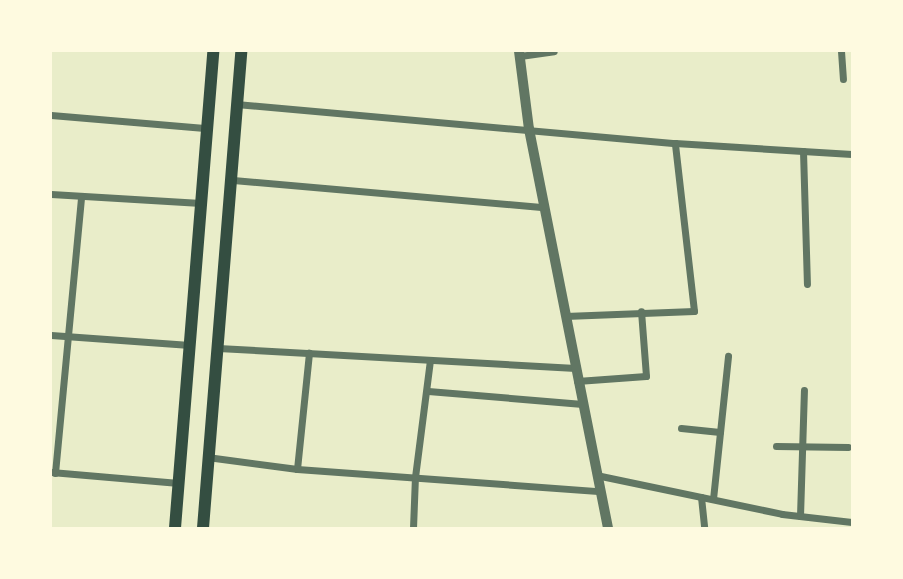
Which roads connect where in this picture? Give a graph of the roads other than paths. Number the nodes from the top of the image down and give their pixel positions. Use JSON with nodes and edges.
{"nodes":[{"id":1,"x":214,"y":51,"type":"edge"},
{"id":2,"x":241,"y":51,"type":"edge"},
{"id":3,"x":554,"y":51,"type":"edge"},
{"id":4,"x":841,"y":51,"type":"edge"},
{"id":5,"x":520,"y":53,"type":"edge"},
{"id":6,"x":844,"y":79,"type":"dead end"},
{"id":7,"x":236,"y":103,"type":"junction"},
{"id":8,"x":51,"y":115,"type":"edge"},
{"id":9,"x":207,"y":128,"type":"junction"},
{"id":10,"x":529,"y":129,"type":"junction"},
{"id":11,"x":675,"y":143,"type":"junction"},
{"id":12,"x":803,"y":151,"type":"junction"},
{"id":13,"x":852,"y":154,"type":"edge"},
{"id":14,"x":233,"y":180,"type":"junction"},
{"id":15,"x":51,"y":194,"type":"edge"},
{"id":16,"x":81,"y":197,"type":"junction"},
{"id":17,"x":201,"y":203,"type":"junction"},
{"id":18,"x":544,"y":207,"type":"junction"},
{"id":19,"x":807,"y":284,"type":"dead end"},
{"id":20,"x":641,"y":311,"type":"junction"},
{"id":21,"x":565,"y":316,"type":"junction"},
{"id":22,"x":51,"y":335,"type":"edge"},
{"id":23,"x":70,"y":338,"type":"junction"},
{"id":24,"x":190,"y":345,"type":"junction"},
{"id":25,"x":218,"y":348,"type":"junction"},
{"id":26,"x":309,"y":353,"type":"junction"},
{"id":27,"x":728,"y":356,"type":"dead end"},
{"id":28,"x":430,"y":360,"type":"junction"},
{"id":29,"x":575,"y":369,"type":"junction"},
{"id":30,"x":577,"y":381,"type":"junction"},
{"id":31,"x":804,"y":390,"type":"dead end"},
{"id":32,"x":428,"y":391,"type":"junction"},
{"id":33,"x":582,"y":404,"type":"junction"},
{"id":34,"x":681,"y":428,"type":"dead end"},
{"id":35,"x":720,"y":432,"type":"junction"},
{"id":36,"x":776,"y":446,"type":"dead end"},
{"id":37,"x":802,"y":447,"type":"junction"},
{"id":38,"x":848,"y":447,"type":"dead end"},
{"id":39,"x":207,"y":457,"type":"junction"},
{"id":40,"x":297,"y":469,"type":"junction"},
{"id":41,"x":53,"y":472,"type":"edge"},
{"id":42,"x":596,"y":475,"type":"junction"},
{"id":43,"x":415,"y":477,"type":"junction"},
{"id":44,"x":179,"y":483,"type":"junction"},
{"id":45,"x":598,"y":491,"type":"junction"},
{"id":46,"x":701,"y":497,"type":"junction"},
{"id":47,"x":713,"y":499,"type":"junction"},
{"id":48,"x":800,"y":516,"type":"junction"},
{"id":49,"x":852,"y":522,"type":"edge"},
{"id":50,"x":175,"y":528,"type":"edge"},
{"id":51,"x":202,"y":528,"type":"edge"},
{"id":52,"x":413,"y":528,"type":"edge"},
{"id":53,"x":608,"y":528,"type":"edge"},
{"id":54,"x":704,"y":528,"type":"edge"}],
"edges":[{"from":1,"to":9,"type":"main road"},
{"from":2,"to":7,"type":"main road"},
{"from":3,"to":5,"type":"street"},
{"from":4,"to":6,"type":"street"},
{"from":5,"to":10,"type":"street"},
{"from":7,"to":10,"type":"street"},
{"from":7,"to":14,"type":"main road"},
{"from":8,"to":9,"type":"street"},
{"from":9,"to":17,"type":"main road"},
{"from":10,"to":11,"type":"street"},
{"from":10,"to":18,"type":"street"},
{"from":11,"to":12,"type":"street"},
{"from":11,"to":20,"type":"street"},
{"from":12,"to":13,"type":"street"},
{"from":12,"to":19,"type":"street"},
{"from":14,"to":18,"type":"street"},
{"from":14,"to":25,"type":"main road"},
{"from":15,"to":16,"type":"street"},
{"from":16,"to":17,"type":"street"},
{"from":16,"to":23,"type":"street"},
{"from":17,"to":24,"type":"main road"},
{"from":18,"to":21,"type":"street"},
{"from":20,"to":21,"type":"street"},
{"from":20,"to":30,"type":"street"},
{"from":21,"to":29,"type":"street"},
{"from":22,"to":23,"type":"street"},
{"from":23,"to":24,"type":"street"},
{"from":23,"to":41,"type":"street"},
{"from":24,"to":44,"type":"main road"},
{"from":25,"to":26,"type":"street"},
{"from":25,"to":39,"type":"main road"},
{"from":26,"to":28,"type":"street"},
{"from":26,"to":40,"type":"street"},
{"from":27,"to":35,"type":"street"},
{"from":28,"to":29,"type":"street"},
{"from":28,"to":32,"type":"street"},
{"from":29,"to":30,"type":"street"},
{"from":30,"to":33,"type":"street"},
{"from":31,"to":37,"type":"street"},
{"from":32,"to":33,"type":"street"},
{"from":32,"to":43,"type":"street"},
{"from":33,"to":42,"type":"street"},
{"from":34,"to":35,"type":"street"},
{"from":35,"to":47,"type":"street"},
{"from":36,"to":37,"type":"street"},
{"from":37,"to":38,"type":"street"},
{"from":37,"to":48,"type":"street"},
{"from":39,"to":40,"type":"street"},
{"from":39,"to":51,"type":"main road"},
{"from":40,"to":43,"type":"street"},
{"from":41,"to":44,"type":"street"},
{"from":42,"to":45,"type":"street"},
{"from":42,"to":46,"type":"street"},
{"from":43,"to":45,"type":"street"},
{"from":43,"to":52,"type":"street"},
{"from":44,"to":50,"type":"main road"},
{"from":45,"to":53,"type":"street"},
{"from":46,"to":47,"type":"street"},
{"from":46,"to":54,"type":"street"},
{"from":47,"to":48,"type":"street"},
{"from":48,"to":49,"type":"street"}]}
